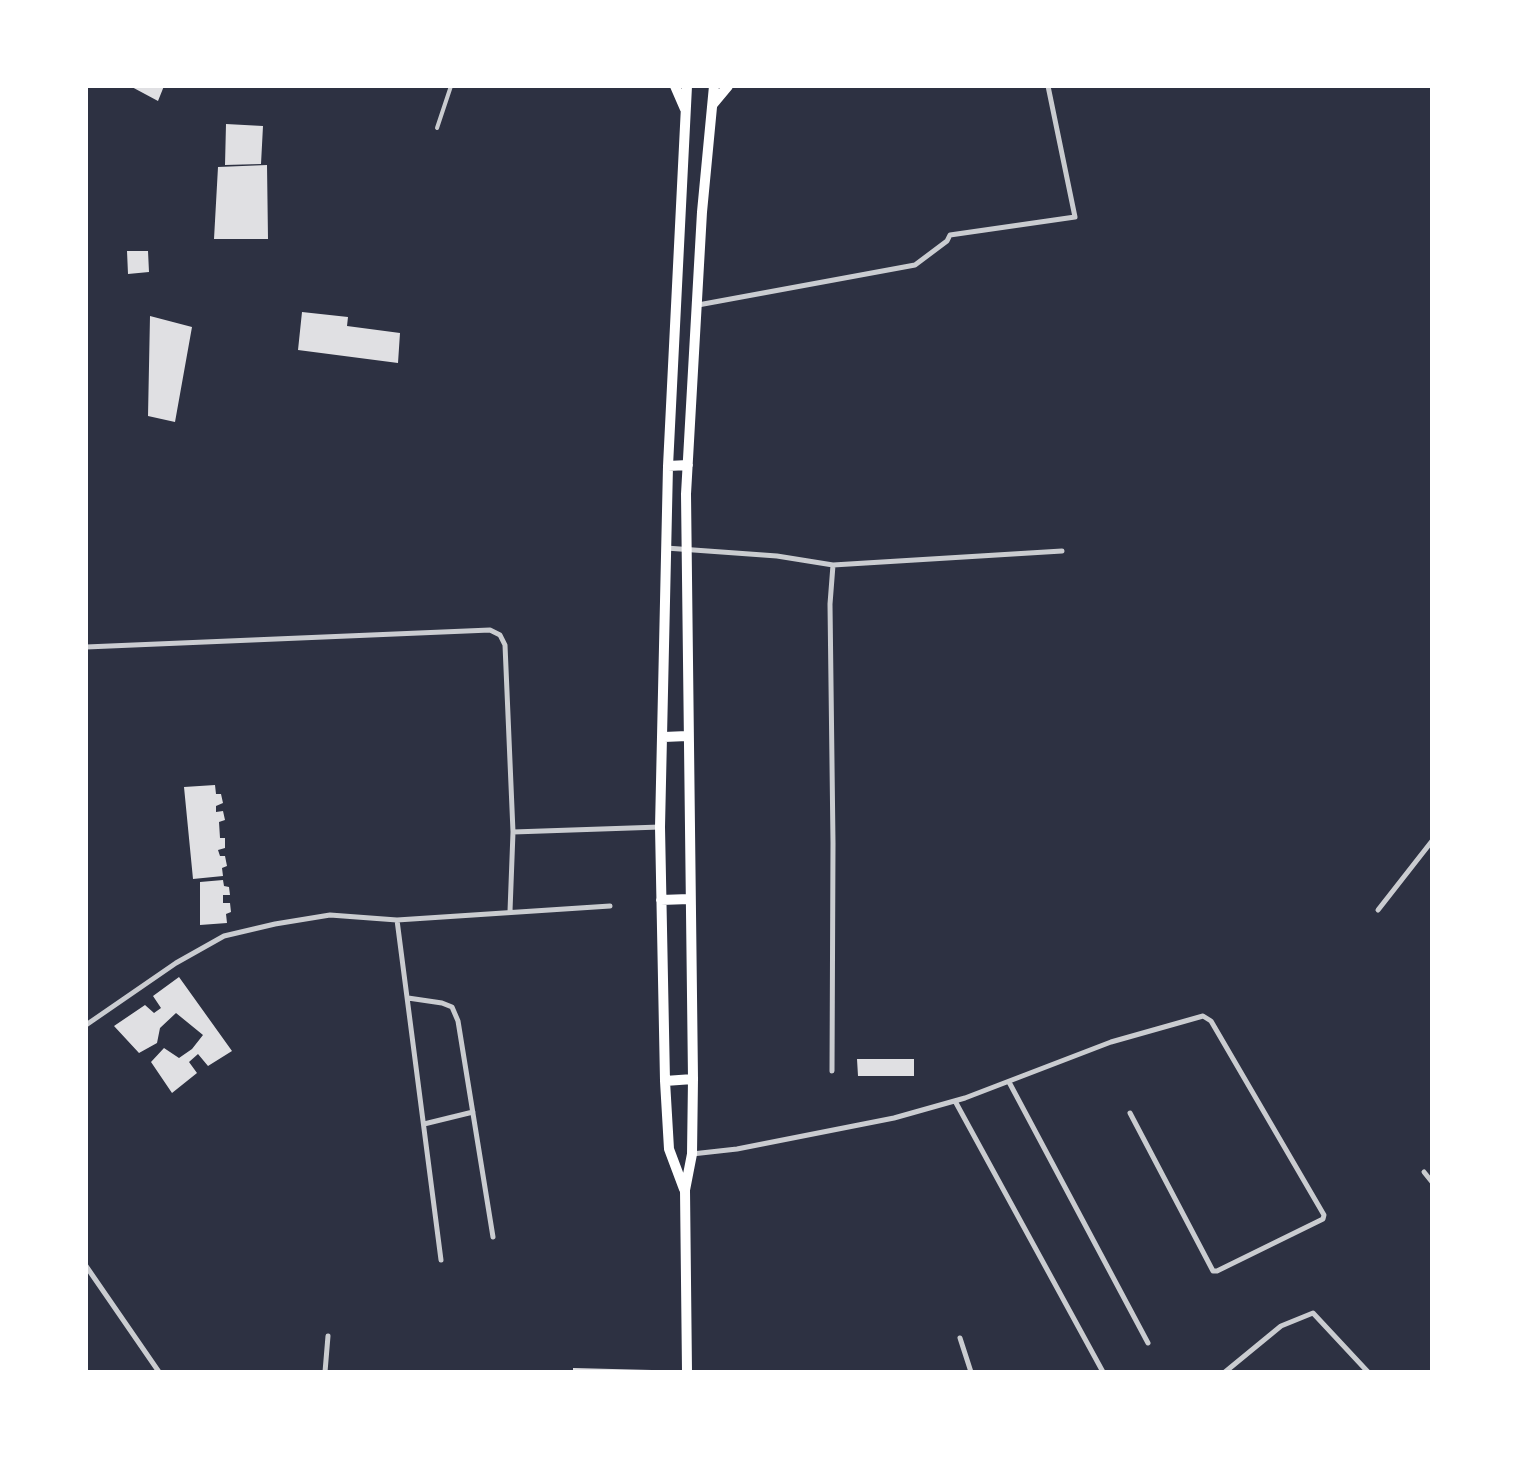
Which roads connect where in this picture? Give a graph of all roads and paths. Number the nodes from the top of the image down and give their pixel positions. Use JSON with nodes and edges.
{"nodes":[{"id":1,"x":451,"y":86,"type":"edge"},
{"id":2,"x":675,"y":86,"type":"edge"},
{"id":3,"x":687,"y":86,"type":"edge"},
{"id":4,"x":714,"y":86,"type":"edge"},
{"id":5,"x":728,"y":86,"type":"edge"},
{"id":6,"x":1048,"y":86,"type":"edge"},
{"id":7,"x":712,"y":105,"type":"junction"},
{"id":8,"x":687,"y":114,"type":"junction"},
{"id":9,"x":437,"y":128,"type":"dead end"},
{"id":10,"x":698,"y":305,"type":"junction"},
{"id":11,"x":688,"y":465,"type":"junction"},
{"id":12,"x":668,"y":466,"type":"junction"},
{"id":13,"x":666,"y":548,"type":"junction"},
{"id":14,"x":685,"y":548,"type":"junction"},
{"id":15,"x":1062,"y":551,"type":"dead end"},
{"id":16,"x":833,"y":565,"type":"junction"},
{"id":17,"x":86,"y":647,"type":"edge"},
{"id":18,"x":688,"y":736,"type":"junction"},
{"id":19,"x":664,"y":737,"type":"junction"},
{"id":20,"x":660,"y":826,"type":"junction"},
{"id":21,"x":513,"y":832,"type":"junction"},
{"id":22,"x":1432,"y":841,"type":"edge"},
{"id":23,"x":689,"y":899,"type":"junction"},
{"id":24,"x":661,"y":900,"type":"junction"},
{"id":25,"x":610,"y":906,"type":"dead end"},
{"id":26,"x":1378,"y":910,"type":"dead end"},
{"id":27,"x":510,"y":911,"type":"junction"},
{"id":28,"x":397,"y":920,"type":"junction"},
{"id":29,"x":408,"y":998,"type":"junction"},
{"id":30,"x":86,"y":1025,"type":"edge"},
{"id":31,"x":832,"y":1071,"type":"dead end"},
{"id":32,"x":693,"y":1079,"type":"junction"},
{"id":33,"x":665,"y":1082,"type":"junction"},
{"id":34,"x":1009,"y":1082,"type":"junction"},
{"id":35,"x":955,"y":1101,"type":"junction"},
{"id":36,"x":473,"y":1112,"type":"junction"},
{"id":37,"x":1130,"y":1113,"type":"dead end"},
{"id":38,"x":424,"y":1124,"type":"junction"},
{"id":39,"x":692,"y":1154,"type":"junction"},
{"id":40,"x":1424,"y":1172,"type":"dead end"},
{"id":41,"x":1432,"y":1182,"type":"edge"},
{"id":42,"x":685,"y":1190,"type":"junction"},
{"id":43,"x":493,"y":1236,"type":"dead end"},
{"id":44,"x":441,"y":1260,"type":"dead end"},
{"id":45,"x":86,"y":1266,"type":"edge"},
{"id":46,"x":328,"y":1336,"type":"dead end"},
{"id":47,"x":960,"y":1338,"type":"dead end"},
{"id":48,"x":1148,"y":1343,"type":"dead end"},
{"id":49,"x":159,"y":1372,"type":"edge"},
{"id":50,"x":325,"y":1372,"type":"edge"},
{"id":51,"x":687,"y":1372,"type":"edge"},
{"id":52,"x":971,"y":1372,"type":"edge"},
{"id":53,"x":1103,"y":1372,"type":"edge"},
{"id":54,"x":1225,"y":1372,"type":"edge"},
{"id":55,"x":1368,"y":1372,"type":"edge"}],
"edges":[{"from":1,"to":9,"type":"lane"},
{"from":2,"to":8,"type":"main road"},
{"from":3,"to":8,"type":"main road"},
{"from":4,"to":7,"type":"main road"},
{"from":5,"to":7,"type":"main road"},
{"from":6,"to":10,"type":"street"},
{"from":7,"to":10,"type":"main road"},
{"from":8,"to":12,"type":"main road"},
{"from":10,"to":11,"type":"main road"},
{"from":11,"to":12,"type":"main road"},
{"from":11,"to":14,"type":"main road"},
{"from":12,"to":13,"type":"main road"},
{"from":13,"to":14,"type":"street"},
{"from":13,"to":19,"type":"main road"},
{"from":14,"to":16,"type":"street"},
{"from":14,"to":18,"type":"main road"},
{"from":15,"to":16,"type":"street"},
{"from":16,"to":31,"type":"street"},
{"from":17,"to":21,"type":"street"},
{"from":18,"to":19,"type":"main road"},
{"from":18,"to":23,"type":"main road"},
{"from":19,"to":20,"type":"main road"},
{"from":20,"to":21,"type":"street"},
{"from":20,"to":24,"type":"main road"},
{"from":21,"to":27,"type":"street"},
{"from":22,"to":26,"type":"street"},
{"from":23,"to":24,"type":"main road"},
{"from":23,"to":32,"type":"main road"},
{"from":24,"to":33,"type":"main road"},
{"from":25,"to":27,"type":"street"},
{"from":27,"to":28,"type":"street"},
{"from":28,"to":29,"type":"street"},
{"from":28,"to":30,"type":"street"},
{"from":29,"to":36,"type":"street"},
{"from":29,"to":38,"type":"street"},
{"from":32,"to":33,"type":"main road"},
{"from":32,"to":39,"type":"main road"},
{"from":33,"to":42,"type":"main road"},
{"from":34,"to":35,"type":"street"},
{"from":34,"to":37,"type":"street"},
{"from":34,"to":48,"type":"street"},
{"from":35,"to":39,"type":"street"},
{"from":35,"to":53,"type":"street"},
{"from":36,"to":38,"type":"street"},
{"from":36,"to":43,"type":"street"},
{"from":38,"to":44,"type":"street"},
{"from":39,"to":42,"type":"main road"},
{"from":40,"to":41,"type":"street"},
{"from":42,"to":51,"type":"main road"},
{"from":45,"to":49,"type":"street"},
{"from":46,"to":50,"type":"street"},
{"from":47,"to":52,"type":"street"},
{"from":54,"to":55,"type":"street"}]}
